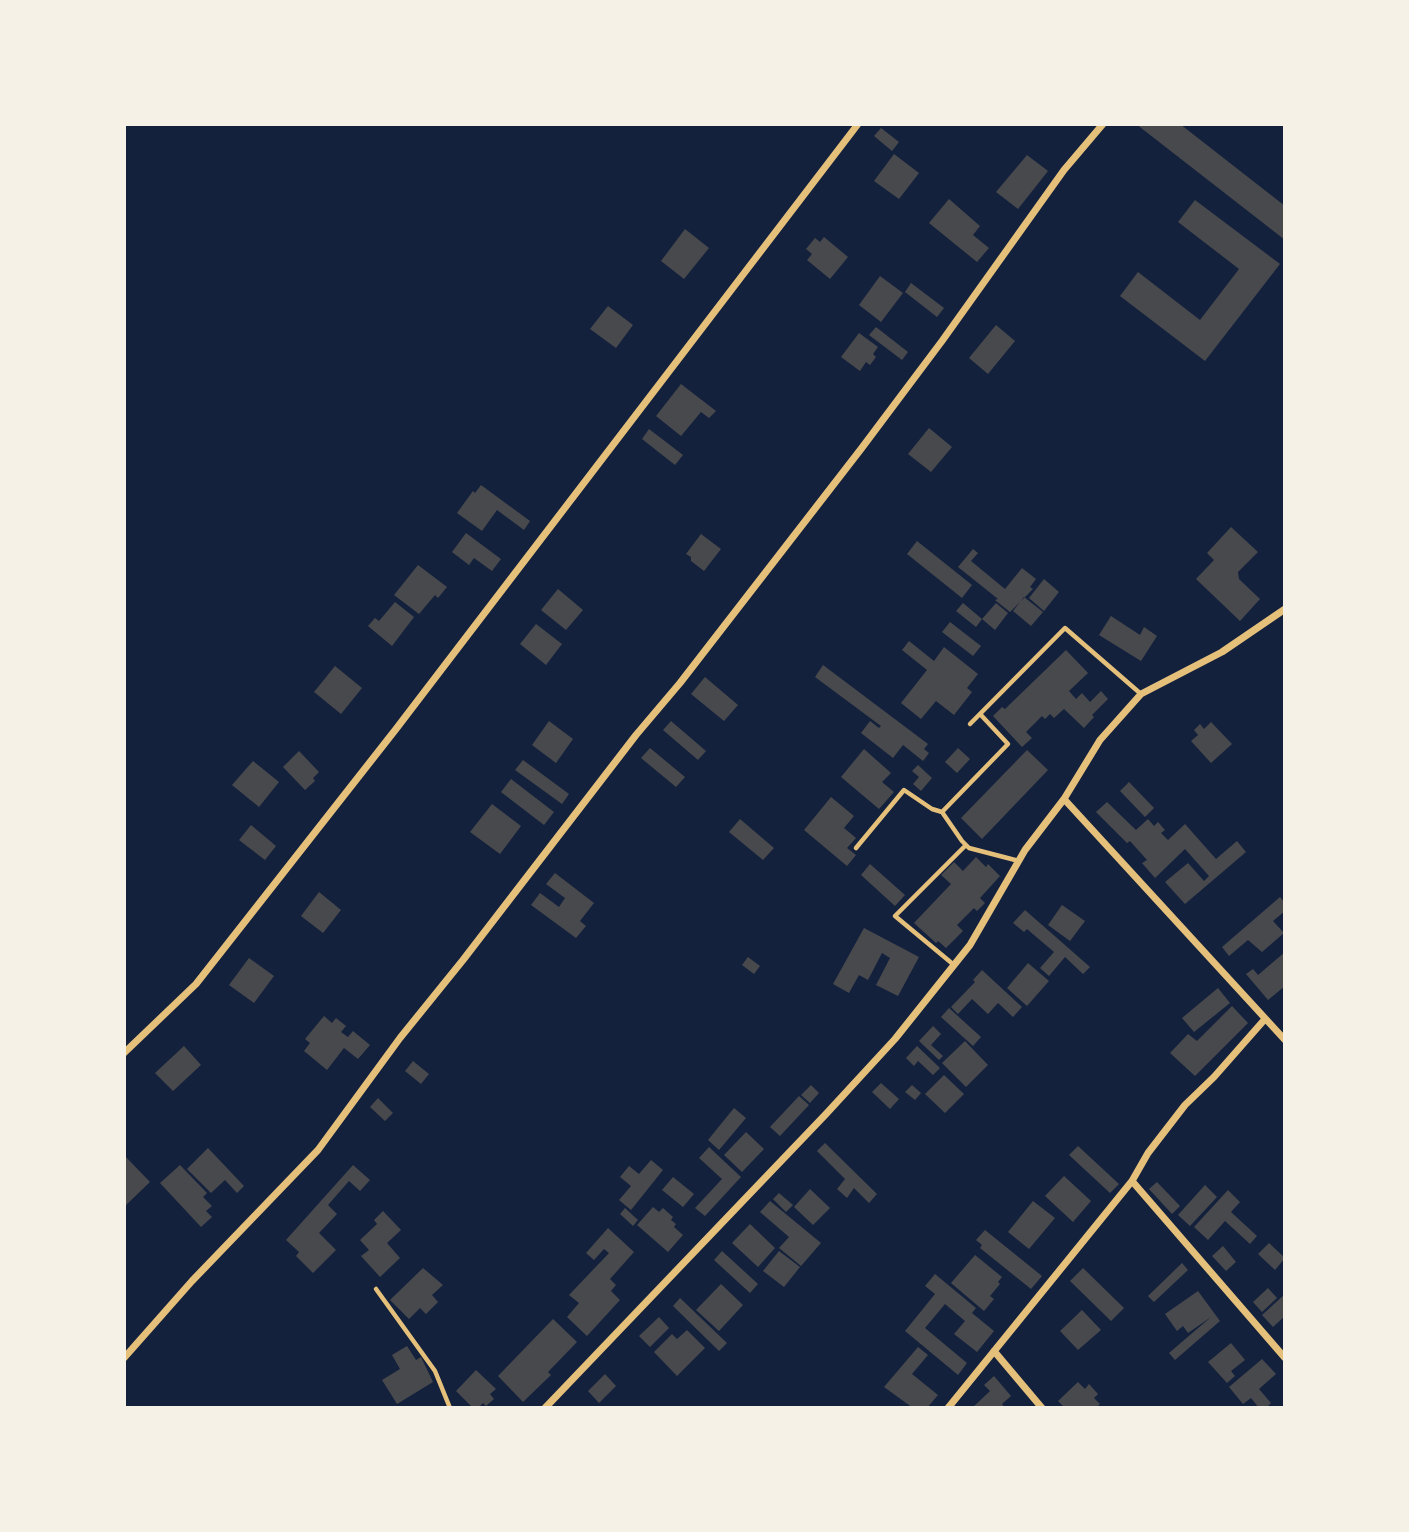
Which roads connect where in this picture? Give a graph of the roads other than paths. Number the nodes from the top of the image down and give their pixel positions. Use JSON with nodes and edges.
{"nodes":[{"id":1,"x":858,"y":124,"type":"edge"},
{"id":2,"x":1103,"y":124,"type":"edge"},
{"id":3,"x":1285,"y":609,"type":"edge"},
{"id":4,"x":1141,"y":694,"type":"junction"},
{"id":5,"x":980,"y":714,"type":"junction"},
{"id":6,"x":970,"y":724,"type":"dead end"},
{"id":7,"x":1063,"y":799,"type":"junction"},
{"id":8,"x":942,"y":813,"type":"junction"},
{"id":9,"x":966,"y":845,"type":"junction"},
{"id":10,"x":856,"y":848,"type":"dead end"},
{"id":11,"x":1019,"y":861,"type":"junction"},
{"id":12,"x":955,"y":965,"type":"junction"},
{"id":13,"x":1265,"y":1018,"type":"junction"},
{"id":14,"x":1285,"y":1040,"type":"edge"},
{"id":15,"x":124,"y":1054,"type":"edge"},
{"id":16,"x":1132,"y":1181,"type":"junction"},
{"id":17,"x":376,"y":1289,"type":"dead end"},
{"id":18,"x":994,"y":1351,"type":"junction"},
{"id":19,"x":124,"y":1358,"type":"edge"},
{"id":20,"x":1285,"y":1358,"type":"edge"},
{"id":21,"x":450,"y":1408,"type":"edge"},
{"id":22,"x":545,"y":1408,"type":"edge"},
{"id":23,"x":947,"y":1408,"type":"edge"},
{"id":24,"x":1042,"y":1408,"type":"edge"}],
"edges":[{"from":1,"to":15,"type":"street"},
{"from":2,"to":19,"type":"street"},
{"from":3,"to":4,"type":"street"},
{"from":4,"to":5,"type":"lane"},
{"from":4,"to":7,"type":"street"},
{"from":5,"to":6,"type":"lane"},
{"from":5,"to":8,"type":"lane"},
{"from":7,"to":11,"type":"street"},
{"from":7,"to":13,"type":"street"},
{"from":8,"to":9,"type":"lane"},
{"from":8,"to":10,"type":"lane"},
{"from":9,"to":11,"type":"lane"},
{"from":9,"to":12,"type":"lane"},
{"from":11,"to":12,"type":"street"},
{"from":12,"to":22,"type":"street"},
{"from":13,"to":14,"type":"street"},
{"from":13,"to":16,"type":"street"},
{"from":16,"to":18,"type":"street"},
{"from":16,"to":20,"type":"street"},
{"from":17,"to":21,"type":"lane"},
{"from":18,"to":23,"type":"street"},
{"from":18,"to":24,"type":"street"}]}
